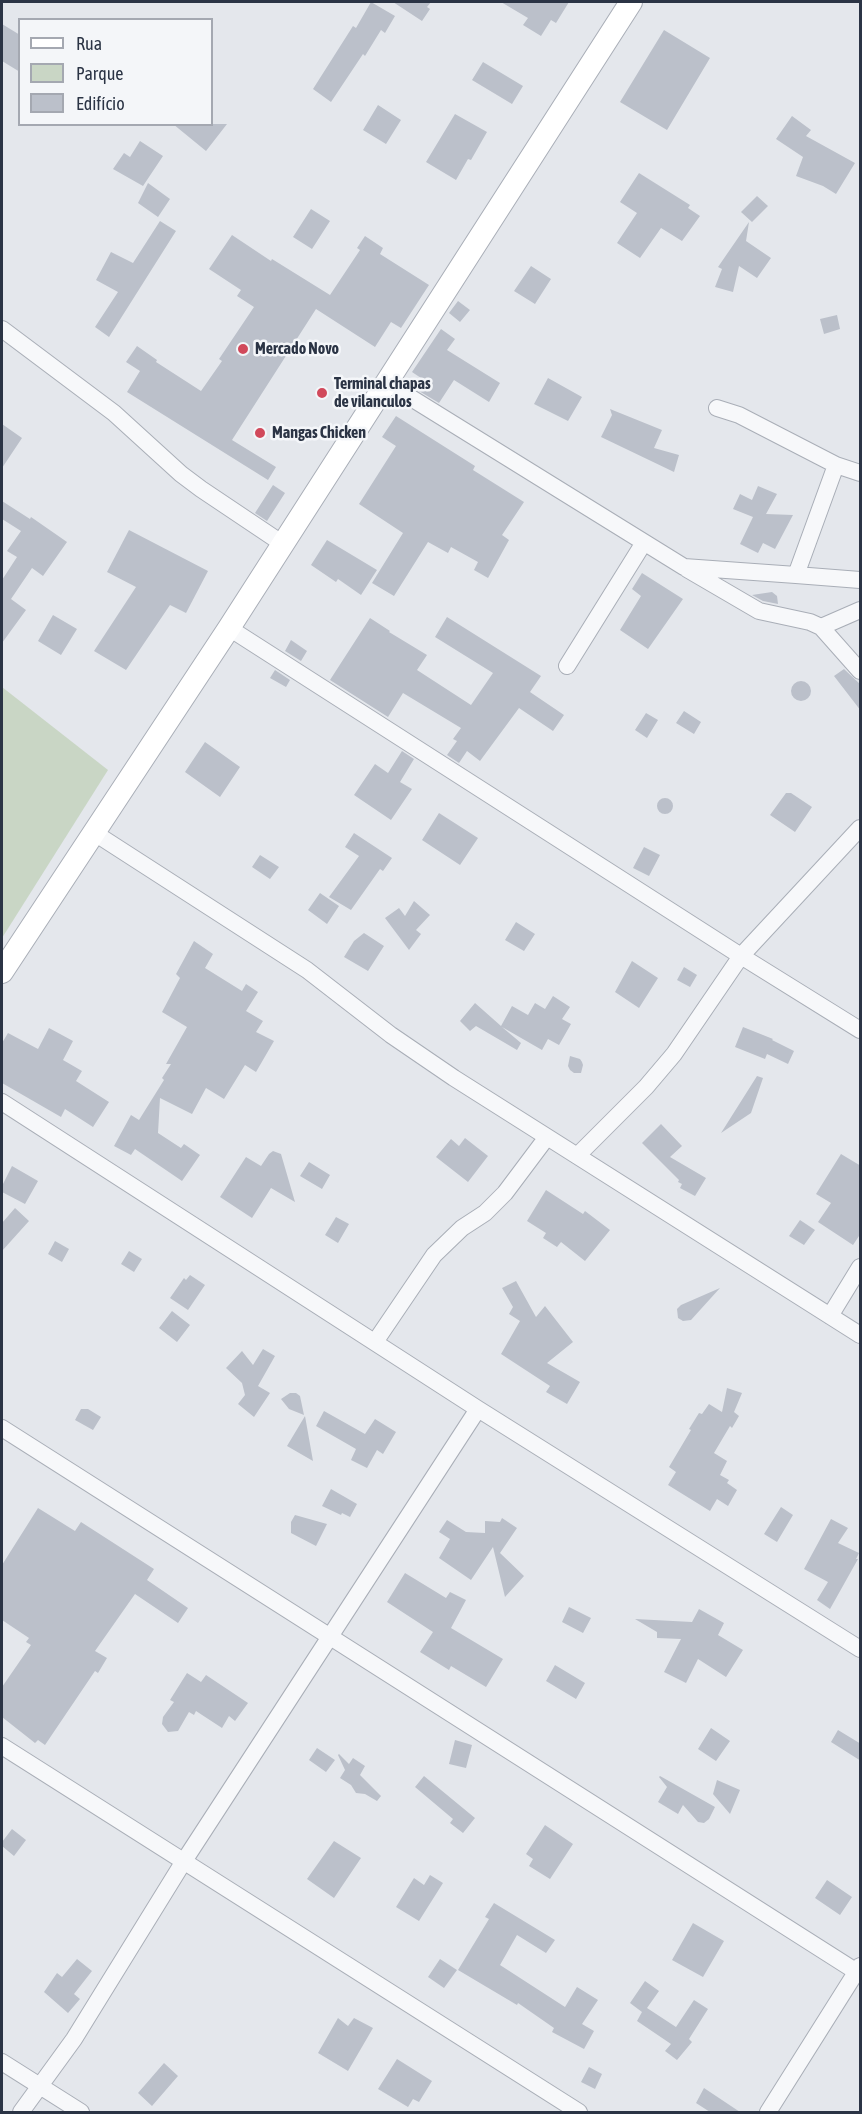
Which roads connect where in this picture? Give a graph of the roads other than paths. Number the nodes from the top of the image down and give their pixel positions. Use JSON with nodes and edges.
{"nodes":[{"id":1,"x":631,"y":2,"type":"edge"},
{"id":2,"x":2,"y":329,"type":"edge"},
{"id":3,"x":387,"y":383,"type":"junction"},
{"id":4,"x":717,"y":408,"type":"dead end"},
{"id":5,"x":836,"y":465,"type":"junction"},
{"id":6,"x":861,"y":473,"type":"edge"},
{"id":7,"x":283,"y":544,"type":"junction"},
{"id":8,"x":643,"y":544,"type":"junction"},
{"id":9,"x":684,"y":567,"type":"junction"},
{"id":10,"x":796,"y":575,"type":"junction"},
{"id":11,"x":861,"y":579,"type":"edge"},
{"id":12,"x":861,"y":610,"type":"edge"},
{"id":13,"x":821,"y":627,"type":"junction"},
{"id":14,"x":229,"y":628,"type":"junction"},
{"id":15,"x":567,"y":666,"type":"dead end"},
{"id":16,"x":861,"y":671,"type":"edge"},
{"id":17,"x":861,"y":828,"type":"edge"},
{"id":18,"x":93,"y":832,"type":"junction"},
{"id":19,"x":741,"y":956,"type":"junction"},
{"id":20,"x":2,"y":972,"type":"edge"},
{"id":21,"x":861,"y":1030,"type":"edge"},
{"id":22,"x":2,"y":1102,"type":"edge"},
{"id":23,"x":547,"y":1137,"type":"junction"},
{"id":24,"x":578,"y":1155,"type":"junction"},
{"id":25,"x":861,"y":1267,"type":"edge"},
{"id":26,"x":830,"y":1316,"type":"junction"},
{"id":27,"x":861,"y":1335,"type":"edge"},
{"id":28,"x":375,"y":1342,"type":"junction"},
{"id":29,"x":478,"y":1408,"type":"junction"},
{"id":30,"x":2,"y":1428,"type":"edge"},
{"id":31,"x":330,"y":1635,"type":"junction"},
{"id":32,"x":861,"y":1648,"type":"edge"},
{"id":33,"x":2,"y":1746,"type":"edge"},
{"id":34,"x":184,"y":1861,"type":"junction"},
{"id":35,"x":859,"y":1971,"type":"edge"},
{"id":36,"x":2,"y":2062,"type":"edge"},
{"id":37,"x":39,"y":2086,"type":"junction"},
{"id":38,"x":21,"y":2112,"type":"edge"},
{"id":39,"x":81,"y":2112,"type":"edge"},
{"id":40,"x":579,"y":2112,"type":"edge"},
{"id":41,"x":768,"y":2112,"type":"edge"}],
"edges":[{"from":1,"to":3,"type":"main road"},
{"from":2,"to":7,"type":"street"},
{"from":3,"to":7,"type":"main road"},
{"from":3,"to":8,"type":"street"},
{"from":4,"to":5,"type":"street"},
{"from":5,"to":6,"type":"street"},
{"from":5,"to":10,"type":"street"},
{"from":7,"to":14,"type":"main road"},
{"from":8,"to":9,"type":"street"},
{"from":8,"to":15,"type":"street"},
{"from":9,"to":10,"type":"street"},
{"from":9,"to":13,"type":"street"},
{"from":10,"to":11,"type":"street"},
{"from":12,"to":13,"type":"street"},
{"from":13,"to":16,"type":"street"},
{"from":14,"to":18,"type":"main road"},
{"from":14,"to":19,"type":"street"},
{"from":17,"to":19,"type":"street"},
{"from":18,"to":20,"type":"main road"},
{"from":18,"to":23,"type":"street"},
{"from":19,"to":21,"type":"street"},
{"from":19,"to":24,"type":"street"},
{"from":22,"to":28,"type":"street"},
{"from":23,"to":24,"type":"street"},
{"from":23,"to":28,"type":"street"},
{"from":24,"to":26,"type":"street"},
{"from":25,"to":26,"type":"street"},
{"from":26,"to":27,"type":"street"},
{"from":28,"to":29,"type":"street"},
{"from":29,"to":31,"type":"street"},
{"from":29,"to":32,"type":"street"},
{"from":30,"to":31,"type":"street"},
{"from":31,"to":34,"type":"street"},
{"from":31,"to":35,"type":"street"},
{"from":33,"to":34,"type":"street"},
{"from":34,"to":37,"type":"street"},
{"from":34,"to":40,"type":"street"},
{"from":35,"to":41,"type":"street"},
{"from":36,"to":37,"type":"street"},
{"from":37,"to":38,"type":"street"},
{"from":37,"to":39,"type":"street"}]}
